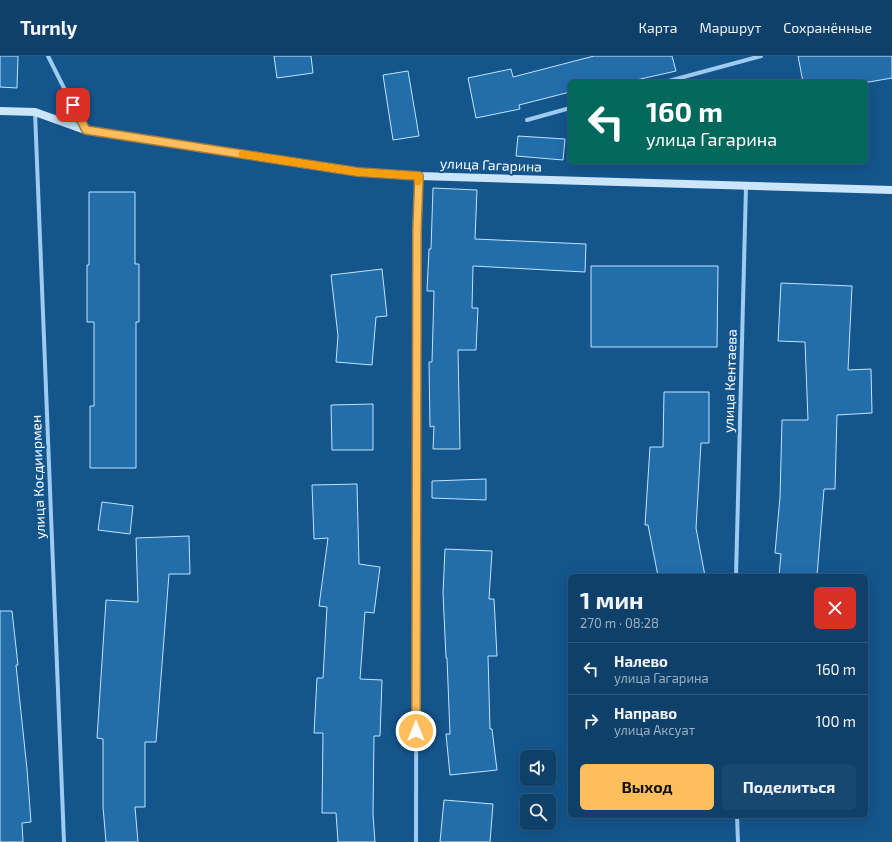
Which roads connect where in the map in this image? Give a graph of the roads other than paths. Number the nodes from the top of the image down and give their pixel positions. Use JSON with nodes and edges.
{"nodes":[{"id":1,"x":48,"y":56,"type":"edge"},
{"id":2,"x":761,"y":56,"type":"edge"},
{"id":3,"x":672,"y":80,"type":"edge"},
{"id":4,"x":568,"y":109,"type":"edge"},
{"id":5,"x":0,"y":111,"type":"edge"},
{"id":6,"x":35,"y":112,"type":"junction"},
{"id":7,"x":527,"y":120,"type":"dead end"},
{"id":8,"x":86,"y":130,"type":"junction"},
{"id":9,"x":419,"y":176,"type":"junction"},
{"id":10,"x":746,"y":186,"type":"junction"},
{"id":11,"x":892,"y":190,"type":"edge"},
{"id":12,"x":736,"y":574,"type":"edge"},
{"id":13,"x":737,"y":818,"type":"edge"},
{"id":14,"x":64,"y":842,"type":"edge"},
{"id":15,"x":416,"y":842,"type":"edge"},
{"id":16,"x":738,"y":842,"type":"edge"}],
"edges":[{"from":1,"to":8,"type":"street"},
{"from":2,"to":3,"type":"street"},
{"from":4,"to":7,"type":"street"},
{"from":5,"to":6,"type":"main road","name":"улица Гагарина"},
{"from":6,"to":8,"type":"main road","name":"улица Гагарина"},
{"from":6,"to":14,"type":"street","name":"улица Косдиирмен"},
{"from":8,"to":9,"type":"main road","name":"улица Гагарина"},
{"from":9,"to":10,"type":"main road","name":"улица Гагарина"},
{"from":9,"to":15,"type":"street"},
{"from":10,"to":11,"type":"main road","name":"улица Гагарина"},
{"from":10,"to":12,"type":"street","name":"улица Кентаева"},
{"from":13,"to":16,"type":"street"}]}
